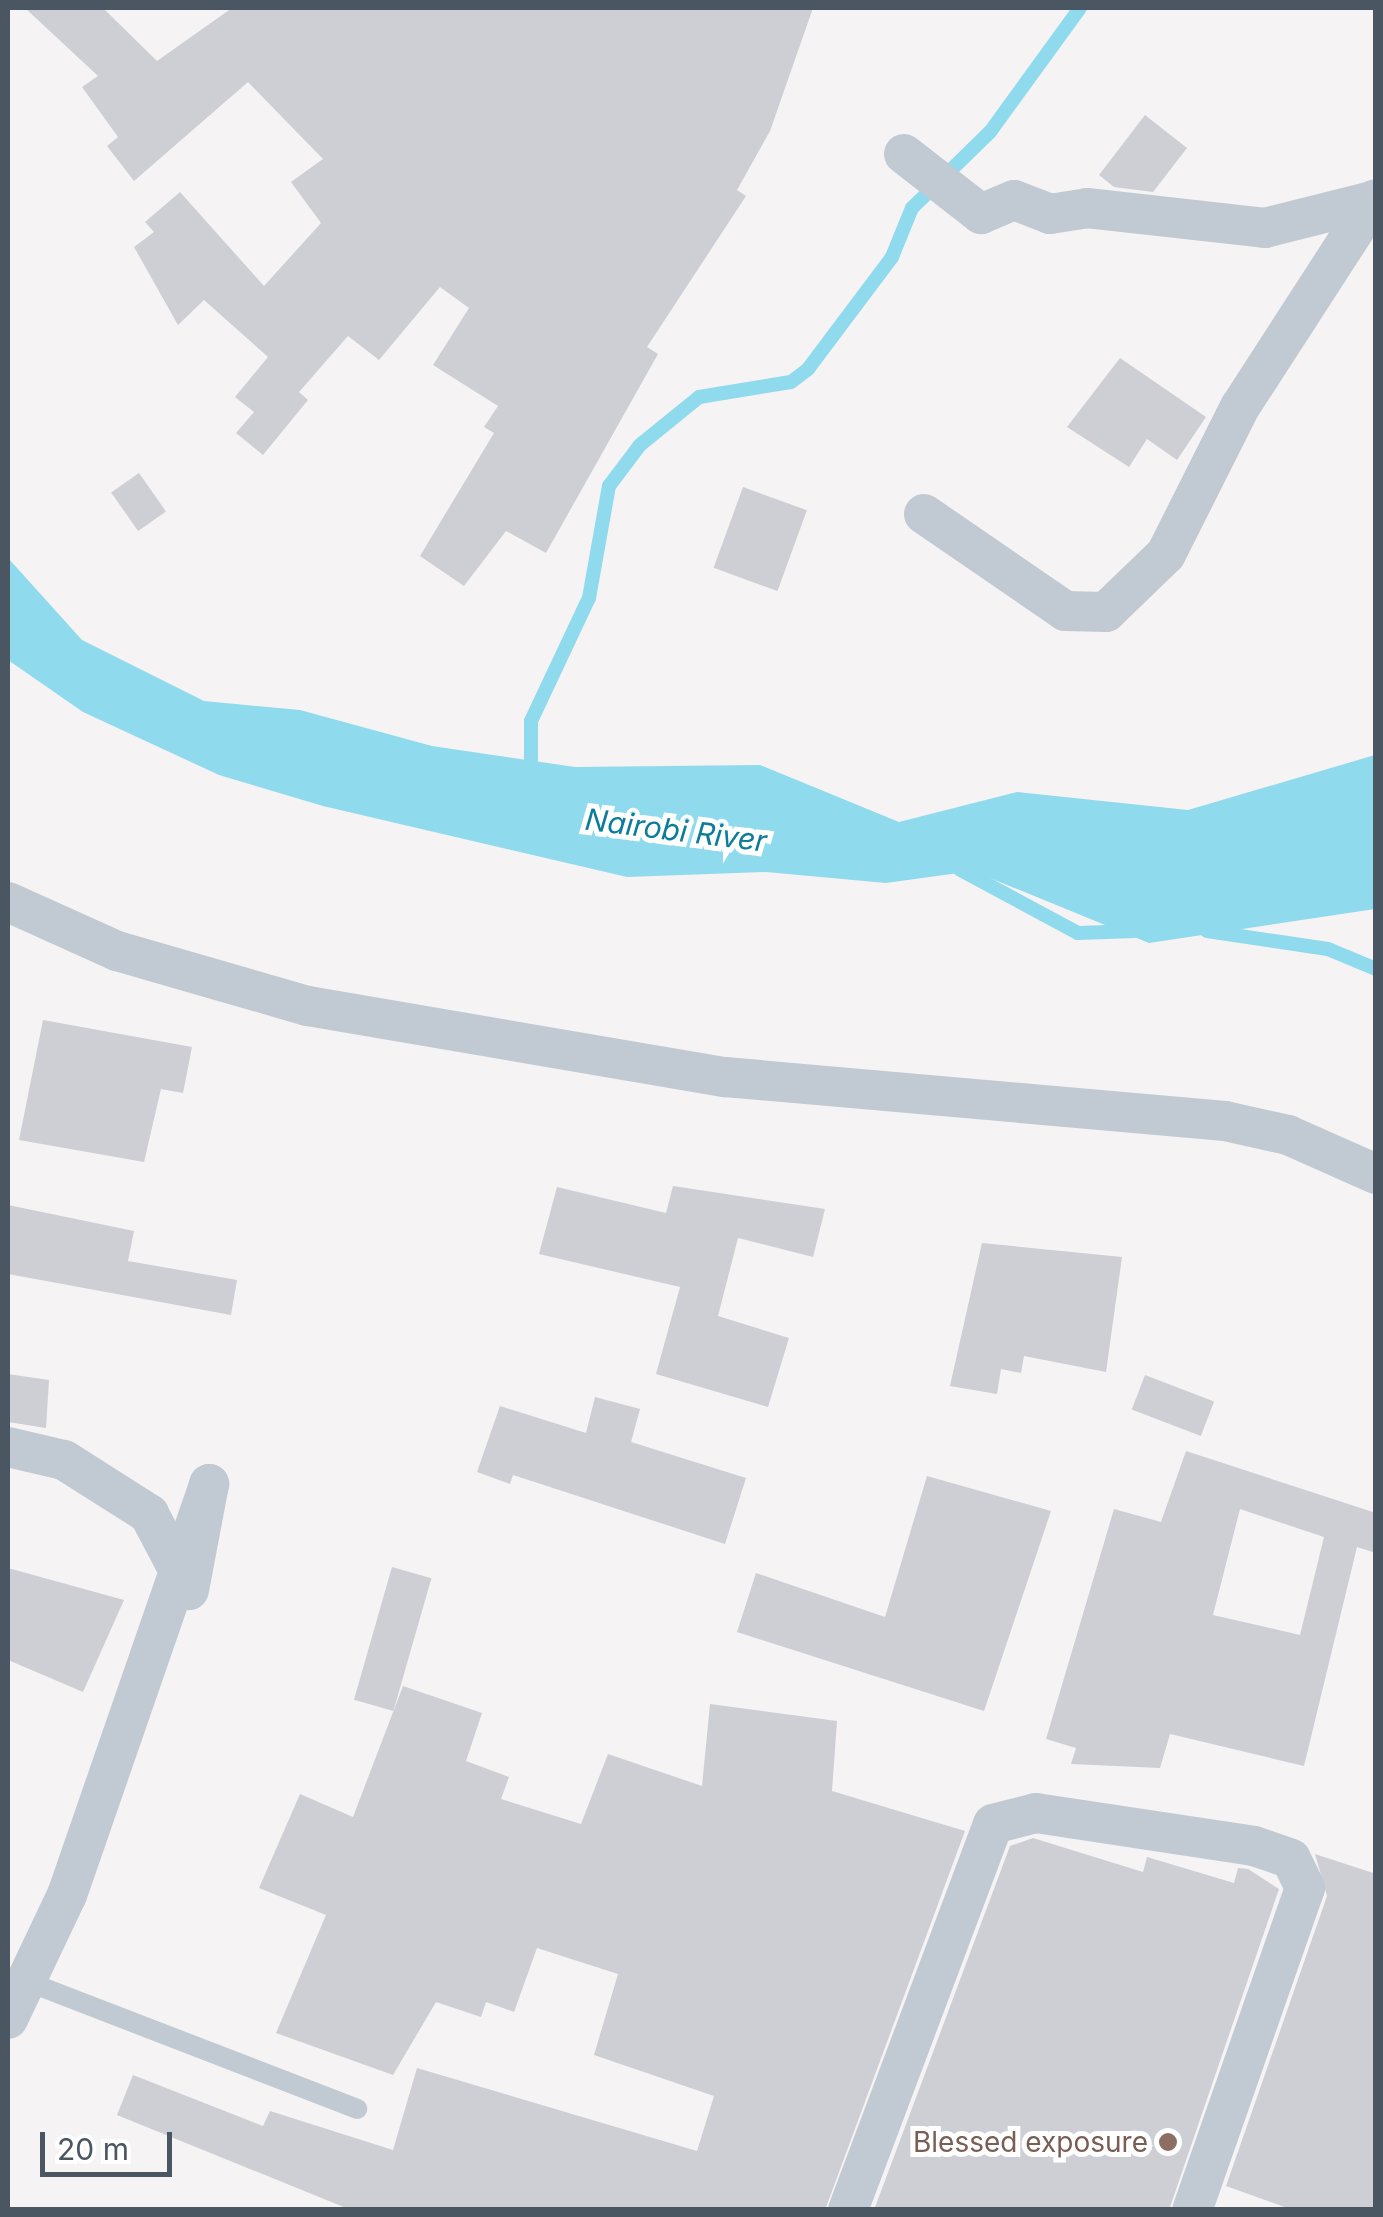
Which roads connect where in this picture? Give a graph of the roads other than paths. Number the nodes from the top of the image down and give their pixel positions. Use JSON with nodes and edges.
{"nodes":[{"id":1,"x":925,"y":174,"type":"dead end"},
{"id":2,"x":1375,"y":200,"type":"edge"},
{"id":3,"x":924,"y":514,"type":"dead end"},
{"id":4,"x":8,"y":902,"type":"edge"},
{"id":5,"x":1376,"y":1174,"type":"edge"},
{"id":6,"x":8,"y":1447,"type":"edge"},
{"id":7,"x":26,"y":1980,"type":"junction"},
{"id":8,"x":8,"y":2019,"type":"edge"},
{"id":9,"x":357,"y":2109,"type":"dead end"},
{"id":10,"x":848,"y":2210,"type":"edge"},
{"id":11,"x":1192,"y":2210,"type":"edge"}],
"edges":[{"from":1,"to":2,"type":"street"},
{"from":2,"to":3,"type":"street"},
{"from":4,"to":5,"type":"street"},
{"from":6,"to":7,"type":"street"},
{"from":7,"to":8,"type":"street"},
{"from":7,"to":9,"type":"lane"},
{"from":10,"to":11,"type":"street"}]}
